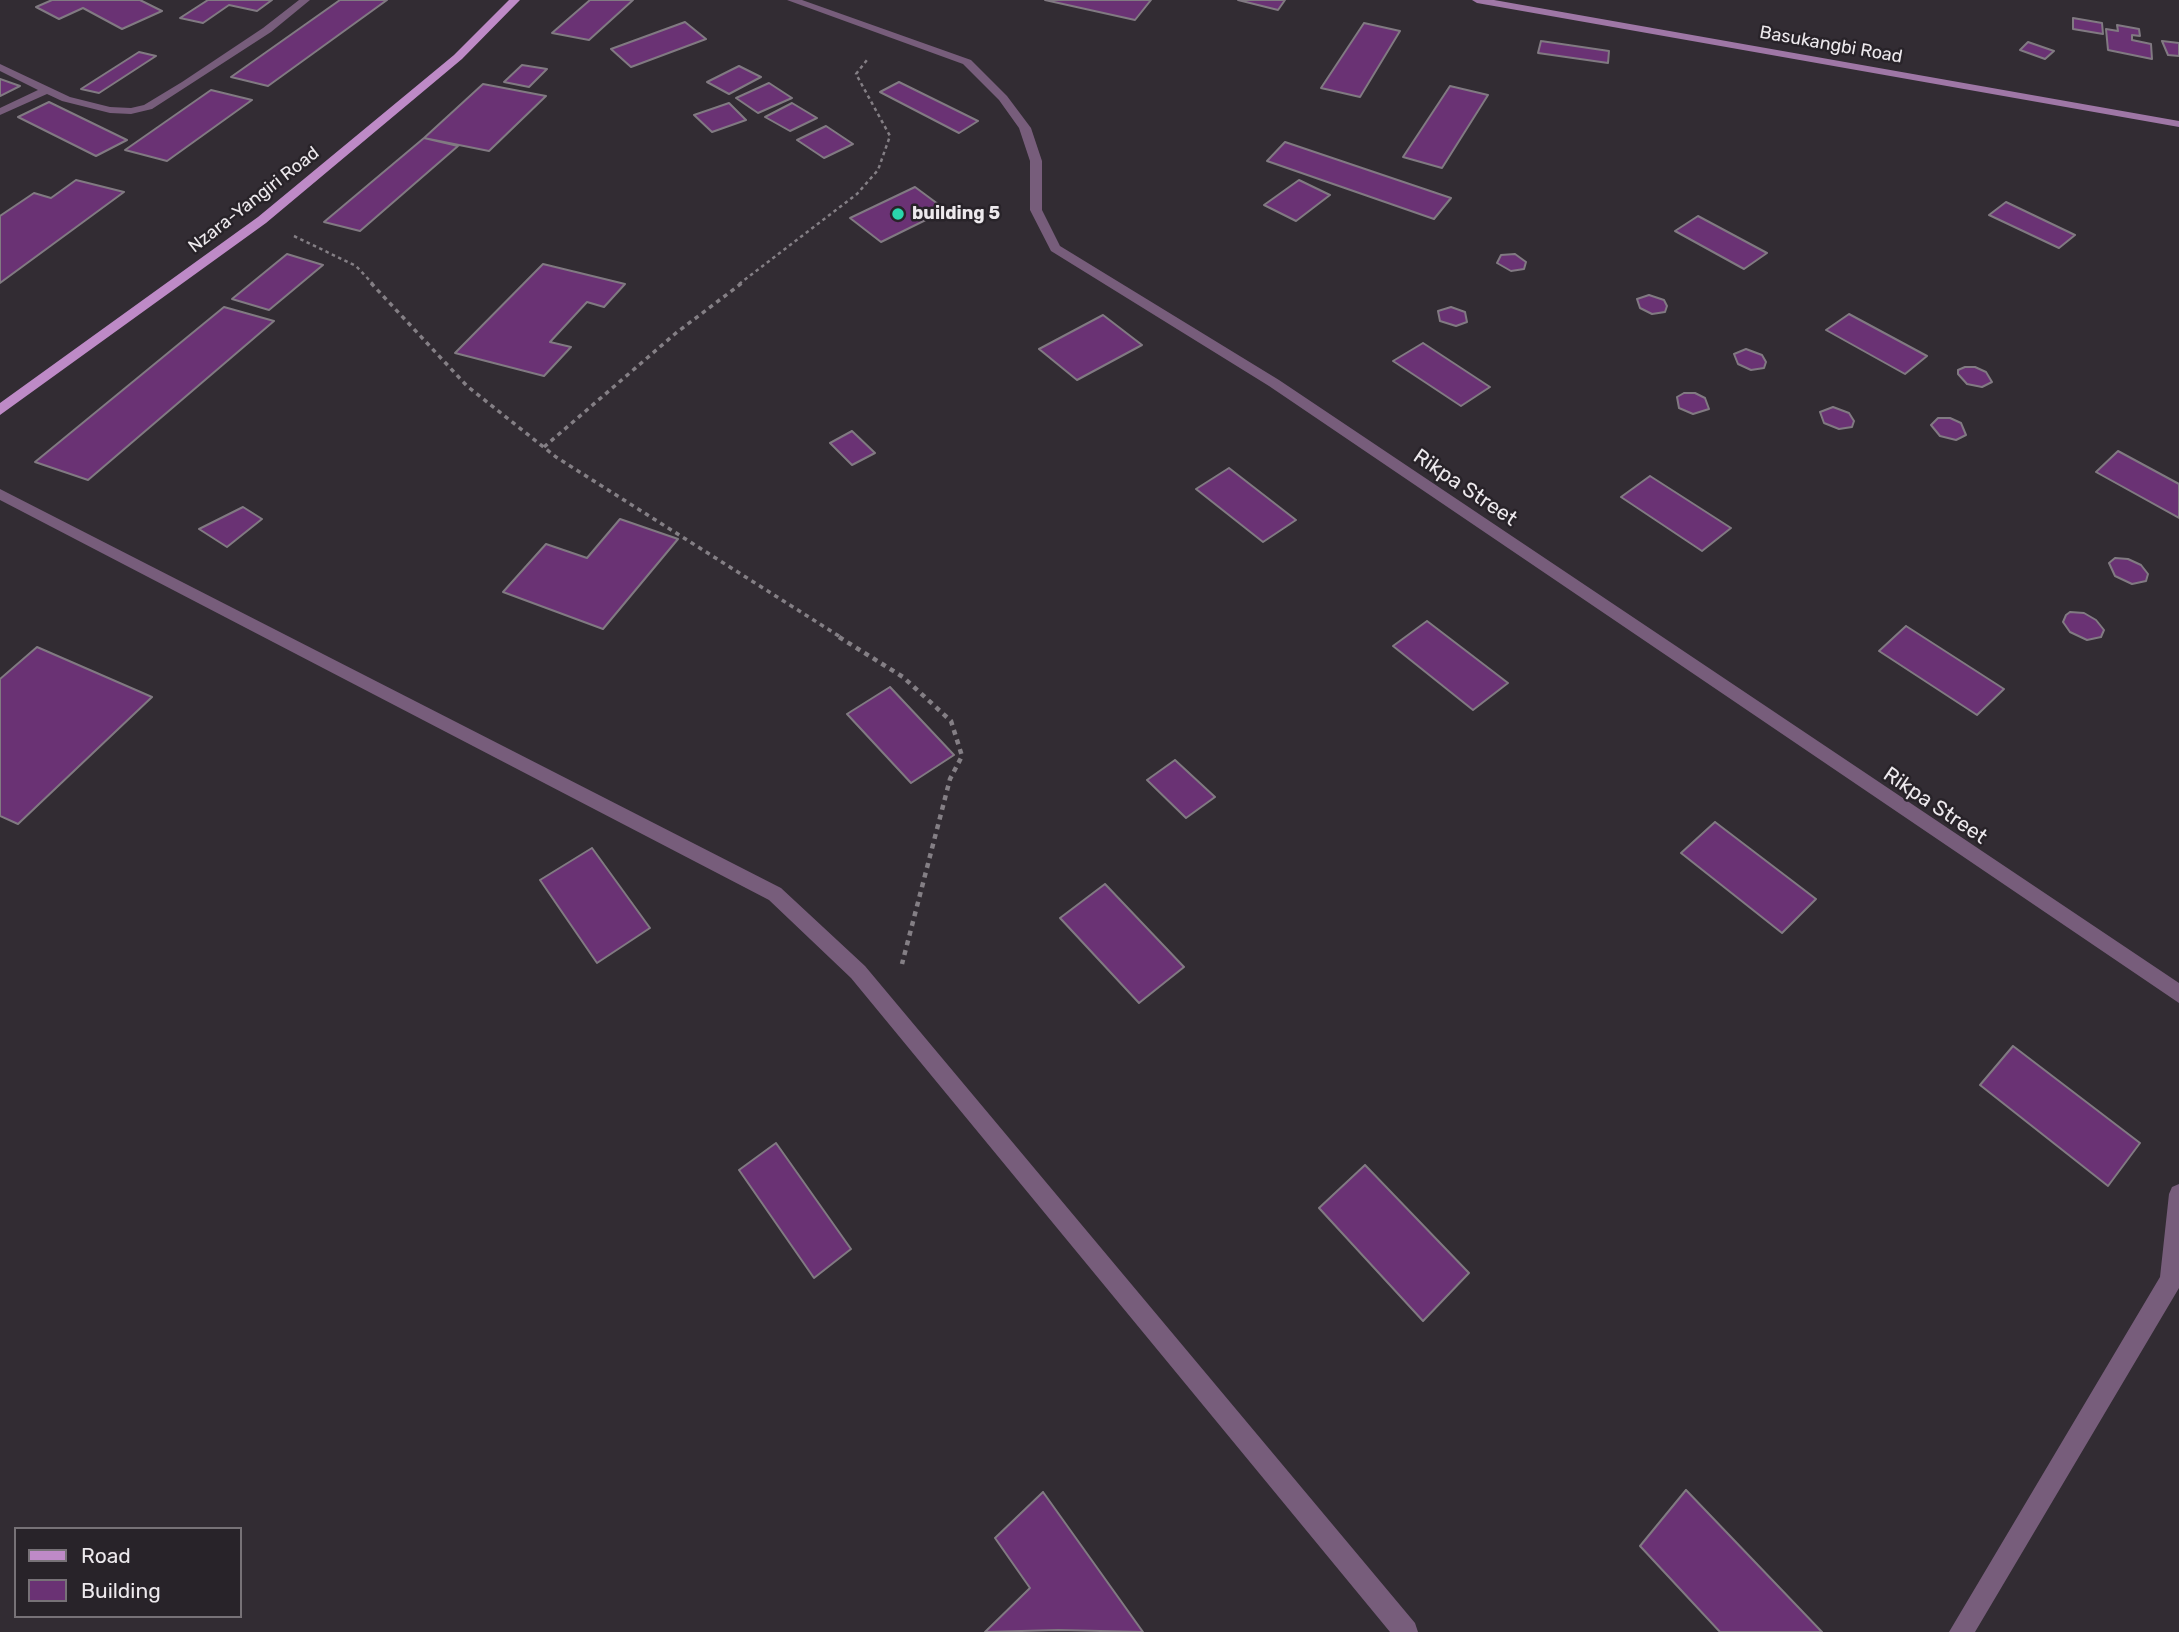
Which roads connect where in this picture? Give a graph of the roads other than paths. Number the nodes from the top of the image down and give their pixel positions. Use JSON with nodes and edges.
{"nodes":[{"id":1,"x":305,"y":0,"type":"edge"},
{"id":2,"x":515,"y":0,"type":"edge"},
{"id":3,"x":792,"y":0,"type":"edge"},
{"id":4,"x":1477,"y":0,"type":"edge"},
{"id":5,"x":0,"y":68,"type":"edge"},
{"id":6,"x":45,"y":91,"type":"junction"},
{"id":7,"x":0,"y":111,"type":"edge"},
{"id":8,"x":2179,"y":124,"type":"edge"},
{"id":9,"x":0,"y":410,"type":"edge"},
{"id":10,"x":0,"y":494,"type":"edge"},
{"id":11,"x":2179,"y":994,"type":"edge"},
{"id":12,"x":2179,"y":1194,"type":"edge"},
{"id":13,"x":1406,"y":1632,"type":"edge"},
{"id":14,"x":1961,"y":1632,"type":"edge"}],
"edges":[{"from":1,"to":6,"type":"street"},
{"from":2,"to":9,"type":"main road","name":"Nzara-Yangiri Road"},
{"from":3,"to":11,"type":"street","name":"Rikpa Street"},
{"from":4,"to":8,"type":"street","name":"Basukangbi Road"},
{"from":5,"to":6,"type":"street"},
{"from":6,"to":7,"type":"street"},
{"from":10,"to":13,"type":"street"},
{"from":12,"to":14,"type":"street"}]}
